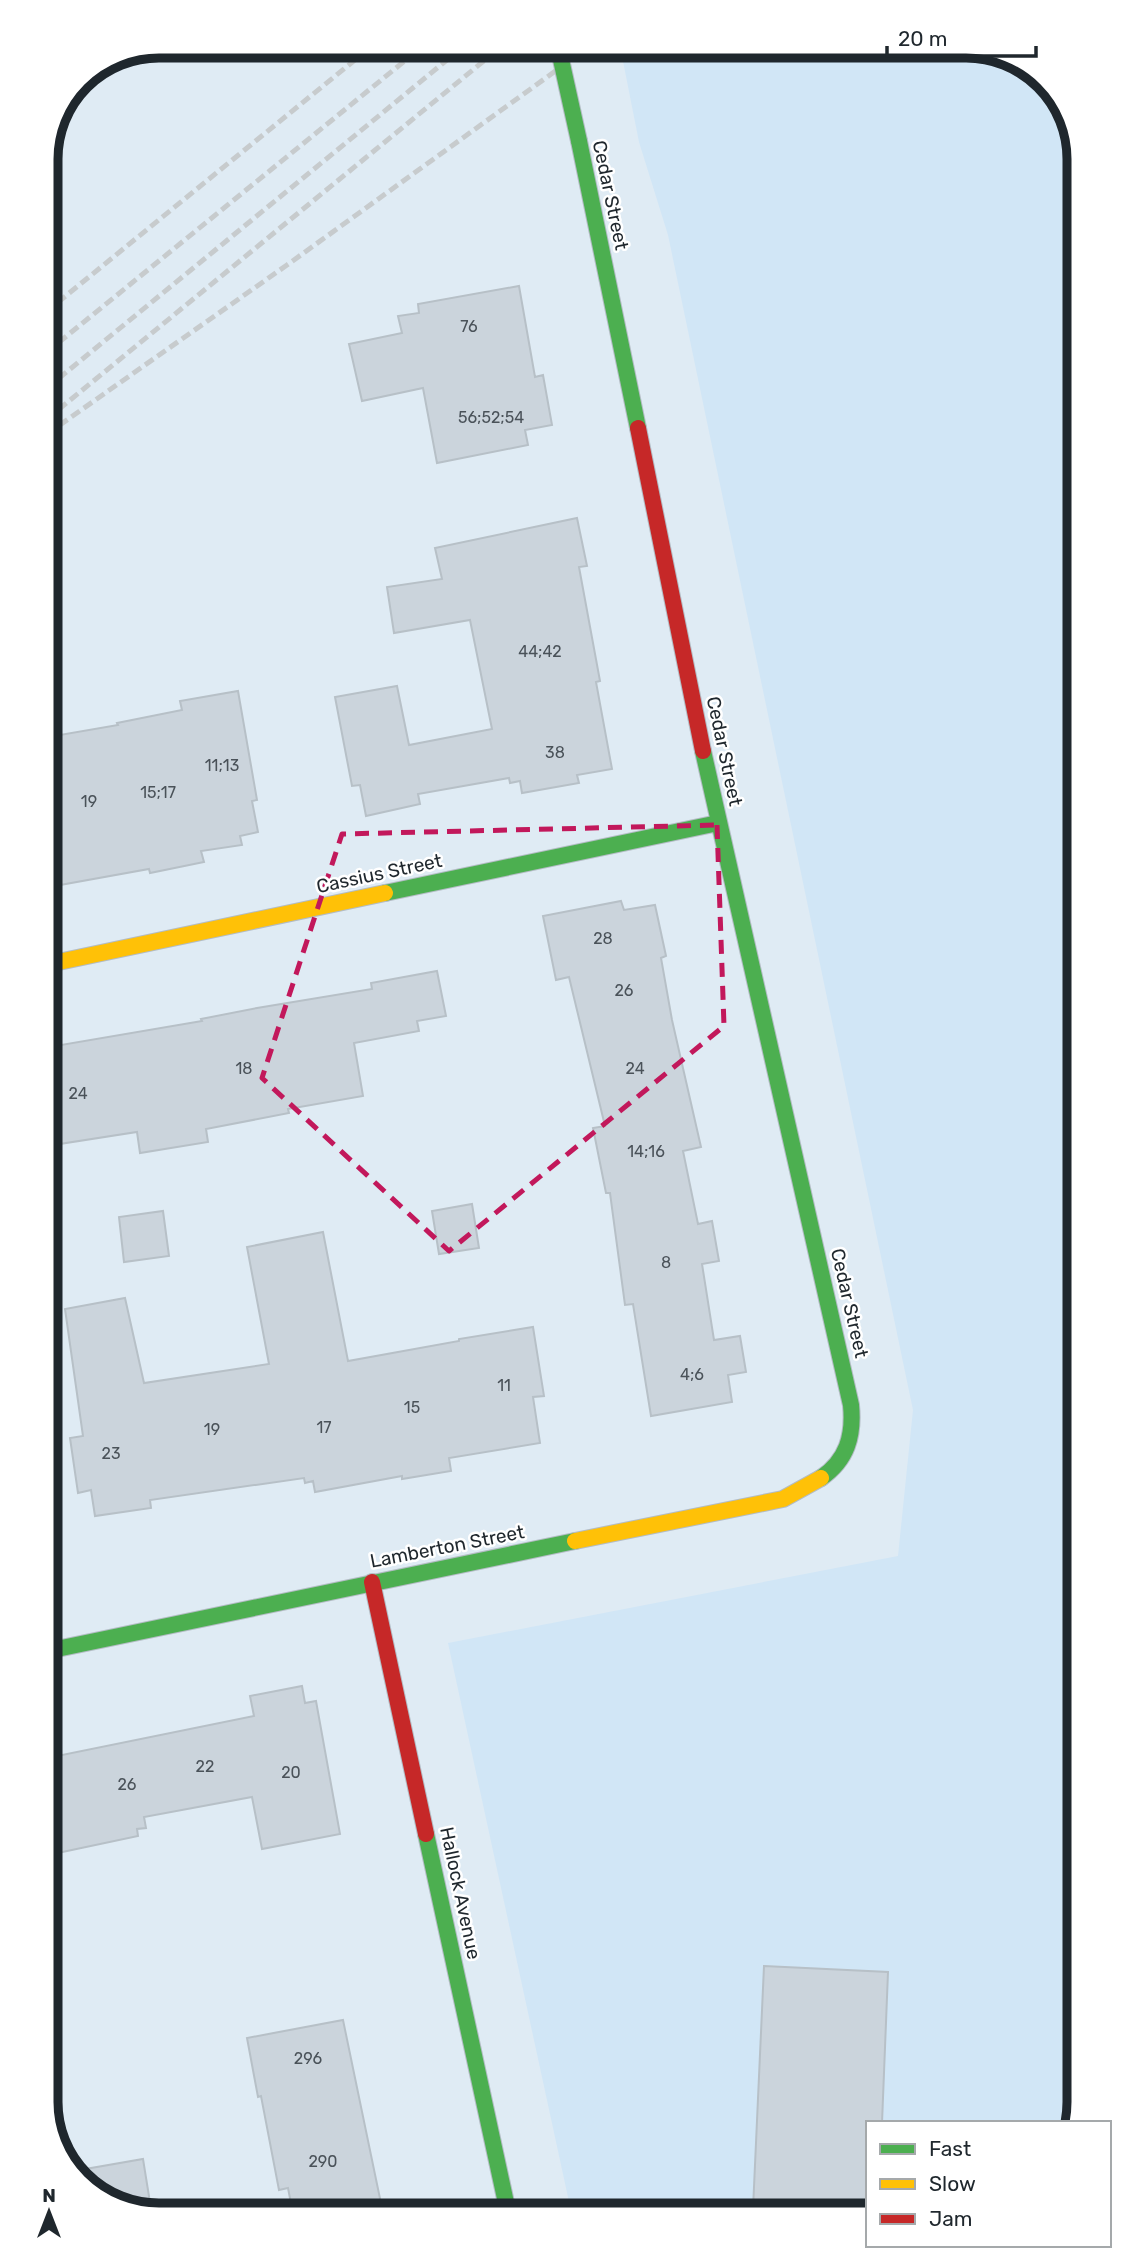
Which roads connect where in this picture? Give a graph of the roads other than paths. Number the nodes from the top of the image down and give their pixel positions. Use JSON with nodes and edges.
{"nodes":[{"id":1,"x":561,"y":58,"type":"edge"},
{"id":2,"x":718,"y":823,"type":"junction"},
{"id":3,"x":58,"y":962,"type":"edge"},
{"id":4,"x":840,"y":1461,"type":"joint"},
{"id":5,"x":372,"y":1583,"type":"junction"},
{"id":6,"x":58,"y":1649,"type":"edge"},
{"id":7,"x":506,"y":2203,"type":"edge"}],
"edges":[{"from":1,"to":2,"type":"street","name":"Cedar Street","bridge":true},
{"from":2,"to":3,"type":"street","name":"Cassius Street"},
{"from":2,"to":4,"type":"street","name":"Cedar Street"},
{"from":4,"to":5,"type":"street","name":"Lamberton Street"},
{"from":5,"to":6,"type":"street","name":"Lamberton Street"},
{"from":5,"to":7,"type":"street","name":"Hallock Avenue"}]}
